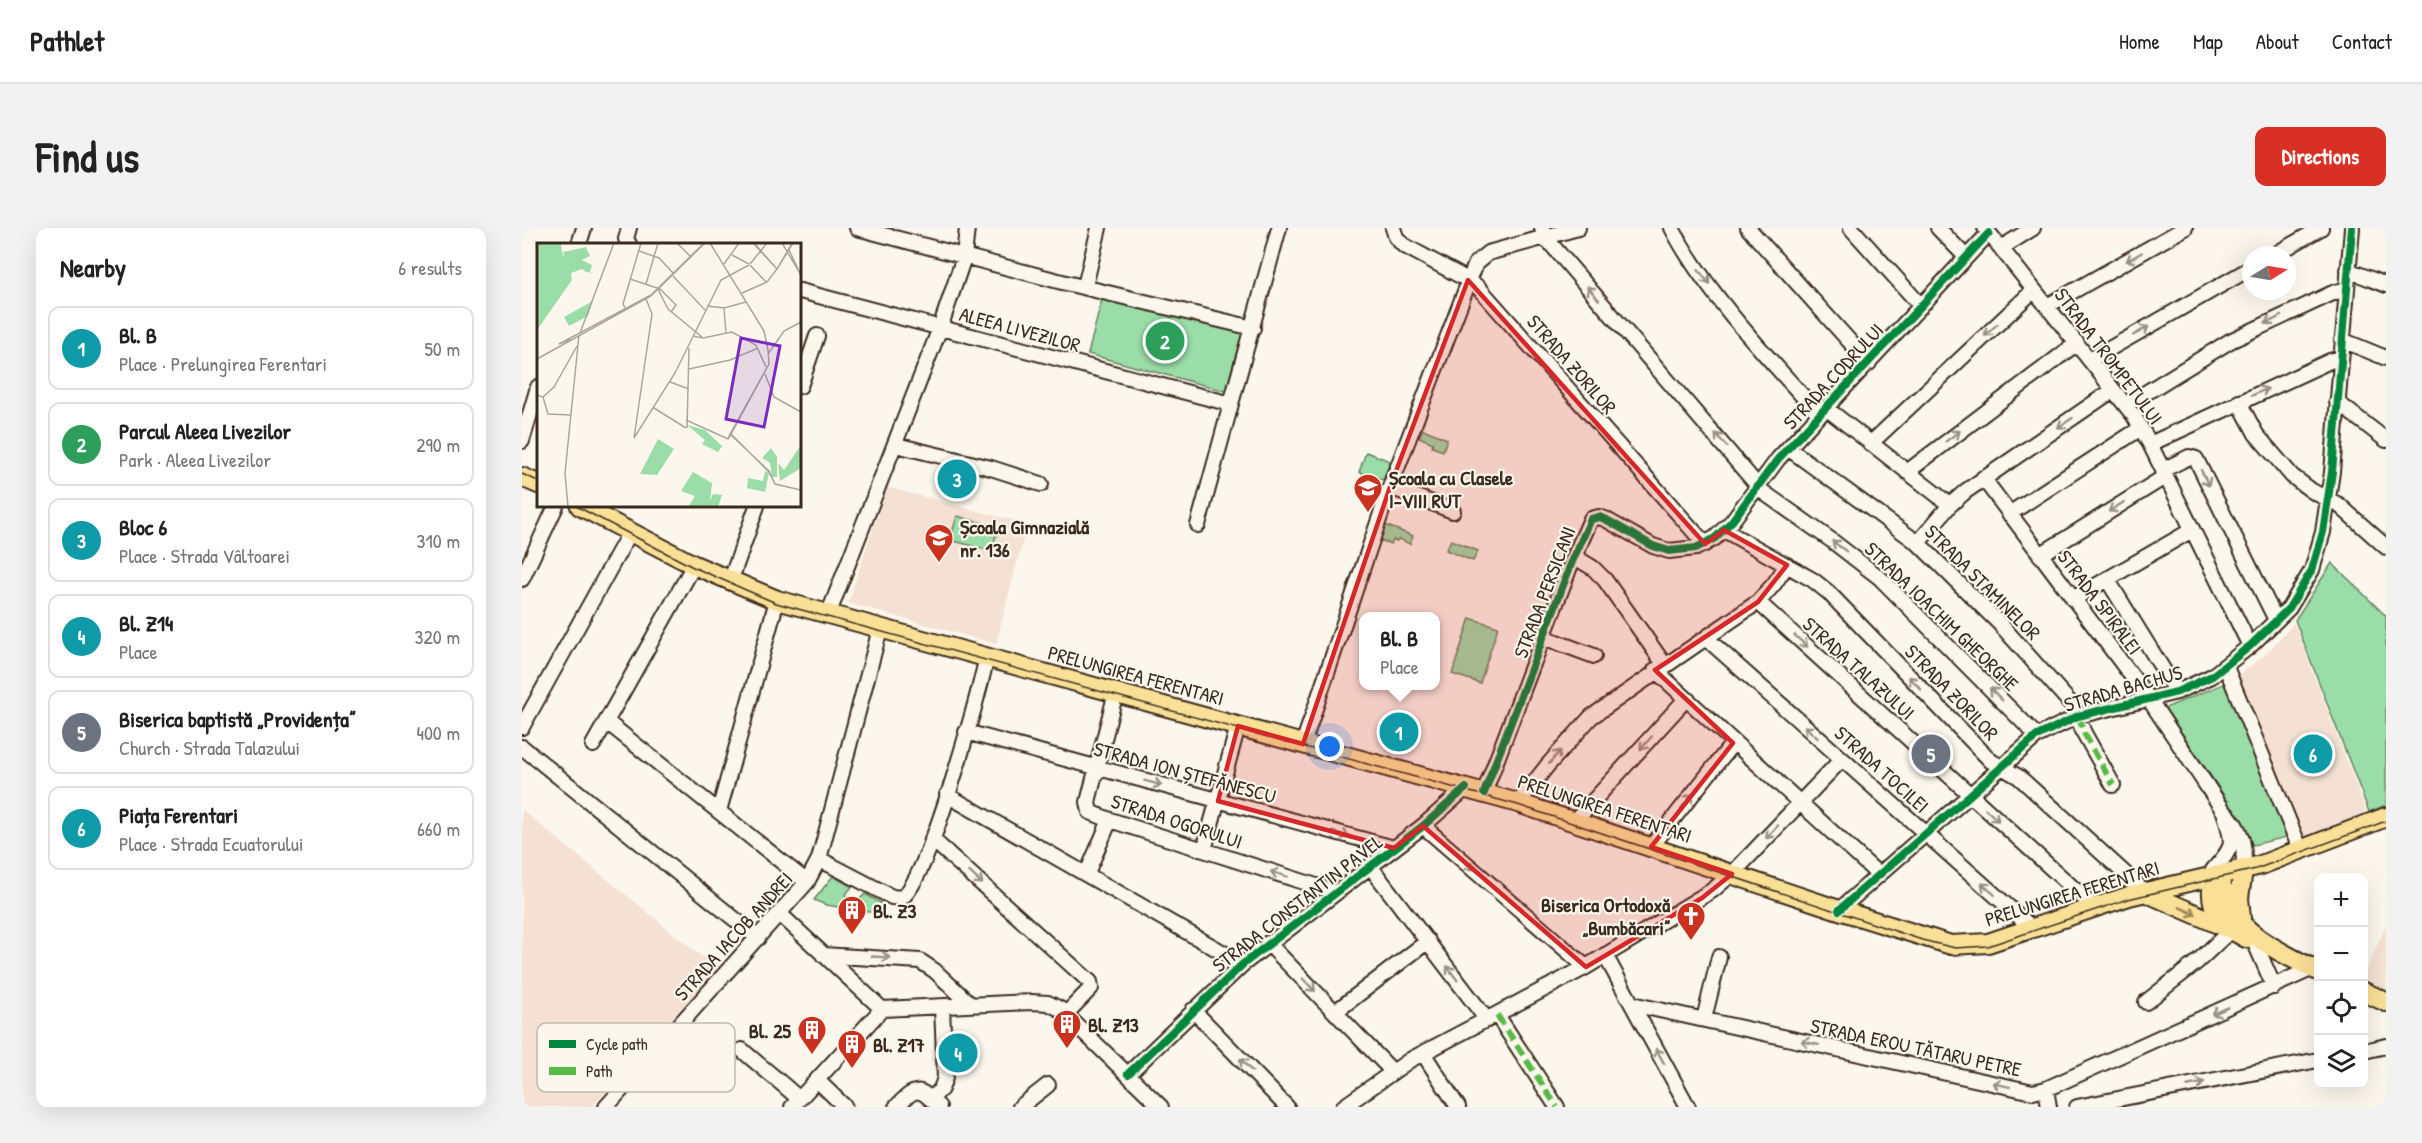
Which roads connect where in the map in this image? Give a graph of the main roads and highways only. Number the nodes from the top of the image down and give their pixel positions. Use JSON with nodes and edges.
{"nodes":[{"id":1,"x":522,"y":477,"type":"edge"},
{"id":2,"x":537,"y":484,"type":"edge"},
{"id":3,"x":584,"y":507,"type":"edge"},
{"id":4,"x":2386,"y":817,"type":"edge"},
{"id":5,"x":2243,"y":870,"type":"junction"},
{"id":6,"x":2214,"y":877,"type":"junction"},
{"id":7,"x":2145,"y":892,"type":"junction"},
{"id":8,"x":2237,"y":926,"type":"junction"},
{"id":9,"x":2284,"y":953,"type":"junction"},
{"id":10,"x":2314,"y":968,"type":"edge"},
{"id":11,"x":2368,"y":994,"type":"edge"},
{"id":12,"x":2386,"y":1002,"type":"edge"}],
"edges":[{"from":1,"to":2,"type":"main road"},
{"from":3,"to":7,"type":"main road","name":"PRELUNGIREA FERENTARI"},
{"from":4,"to":5,"type":"main road","name":"PRELUNGIREA FERENTARI"},
{"from":5,"to":6,"type":"main road","name":"PRELUNGIREA FERENTARI"},
{"from":5,"to":8,"type":"main road"},
{"from":6,"to":7,"type":"main road","name":"PRELUNGIREA FERENTARI"},
{"from":6,"to":8,"type":"main road"},
{"from":7,"to":8,"type":"main road","one_way":true},
{"from":8,"to":9,"type":"main road"},
{"from":8,"to":9,"type":"main road"},
{"from":9,"to":10,"type":"main road"},
{"from":11,"to":12,"type":"main road"}]}
